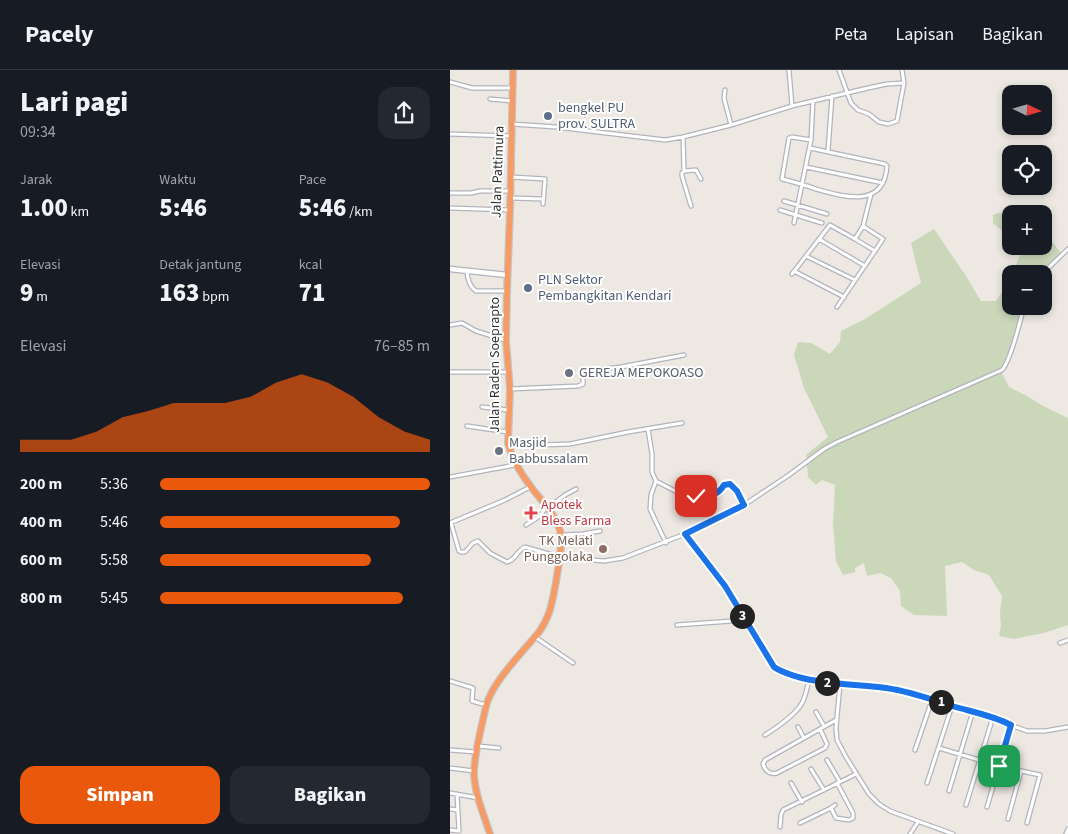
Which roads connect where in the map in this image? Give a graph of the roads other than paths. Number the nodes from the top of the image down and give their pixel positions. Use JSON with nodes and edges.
{"nodes":[{"id":1,"x":513,"y":70,"type":"edge"},
{"id":2,"x":789,"y":70,"type":"edge"},
{"id":3,"x":839,"y":70,"type":"edge"},
{"id":4,"x":902,"y":70,"type":"edge"},
{"id":5,"x":450,"y":82,"type":"edge"},
{"id":6,"x":904,"y":83,"type":"junction"},
{"id":7,"x":513,"y":88,"type":"junction"},
{"id":8,"x":725,"y":90,"type":"dead end"},
{"id":9,"x":847,"y":93,"type":"junction"},
{"id":10,"x":832,"y":96,"type":"junction"},
{"id":11,"x":490,"y":99,"type":"dead end"},
{"id":12,"x":512,"y":101,"type":"junction"},
{"id":13,"x":813,"y":101,"type":"junction"},
{"id":14,"x":792,"y":106,"type":"junction"},
{"id":15,"x":512,"y":124,"type":"junction"},
{"id":16,"x":731,"y":125,"type":"junction"},
{"id":17,"x":450,"y":134,"type":"edge"},
{"id":18,"x":512,"y":136,"type":"junction"},
{"id":19,"x":683,"y":137,"type":"junction"},
{"id":20,"x":811,"y":140,"type":"junction"},
{"id":21,"x":810,"y":148,"type":"junction"},
{"id":22,"x":828,"y":151,"type":"junction"},
{"id":23,"x":806,"y":166,"type":"junction"},
{"id":24,"x":684,"y":171,"type":"junction"},
{"id":25,"x":511,"y":177,"type":"junction"},
{"id":26,"x":701,"y":179,"type":"dead end"},
{"id":27,"x":883,"y":183,"type":"junction"},
{"id":28,"x":802,"y":185,"type":"junction"},
{"id":29,"x":510,"y":191,"type":"junction"},
{"id":30,"x":450,"y":193,"type":"edge"},
{"id":31,"x":871,"y":193,"type":"junction"},
{"id":32,"x":510,"y":198,"type":"junction"},
{"id":33,"x":544,"y":199,"type":"junction"},
{"id":34,"x":784,"y":201,"type":"dead end"},
{"id":35,"x":543,"y":204,"type":"dead end"},
{"id":36,"x":798,"y":205,"type":"junction"},
{"id":37,"x":691,"y":206,"type":"dead end"},
{"id":38,"x":450,"y":208,"type":"edge"},
{"id":39,"x":510,"y":210,"type":"junction"},
{"id":40,"x":780,"y":210,"type":"dead end"},
{"id":41,"x":827,"y":214,"type":"dead end"},
{"id":42,"x":796,"y":215,"type":"junction"},
{"id":43,"x":794,"y":223,"type":"dead end"},
{"id":44,"x":822,"y":223,"type":"dead end"},
{"id":45,"x":863,"y":226,"type":"junction"},
{"id":46,"x":855,"y":239,"type":"junction"},
{"id":47,"x":819,"y":240,"type":"junction"},
{"id":48,"x":1068,"y":249,"type":"edge"},
{"id":49,"x":874,"y":251,"type":"junction"},
{"id":50,"x":806,"y":256,"type":"junction"},
{"id":51,"x":1051,"y":265,"type":"edge"},
{"id":52,"x":865,"y":266,"type":"junction"},
{"id":53,"x":450,"y":269,"type":"edge"},
{"id":54,"x":467,"y":270,"type":"junction"},
{"id":55,"x":507,"y":275,"type":"junction"},
{"id":56,"x":855,"y":280,"type":"junction"},
{"id":57,"x":507,"y":292,"type":"junction"},
{"id":58,"x":844,"y":297,"type":"junction"},
{"id":59,"x":837,"y":307,"type":"dead end"},
{"id":60,"x":1021,"y":315,"type":"edge"},
{"id":61,"x":450,"y":325,"type":"edge"},
{"id":62,"x":506,"y":341,"type":"junction"},
{"id":63,"x":684,"y":355,"type":"dead end"},
{"id":64,"x":450,"y":372,"type":"edge"},
{"id":65,"x":508,"y":372,"type":"junction"},
{"id":66,"x":510,"y":389,"type":"junction"},
{"id":67,"x":482,"y":407,"type":"dead end"},
{"id":68,"x":510,"y":410,"type":"junction"},
{"id":69,"x":682,"y":423,"type":"dead end"},
{"id":70,"x":467,"y":426,"type":"dead end"},
{"id":71,"x":648,"y":429,"type":"junction"},
{"id":72,"x":508,"y":432,"type":"junction"},
{"id":73,"x":508,"y":443,"type":"junction"},
{"id":74,"x":516,"y":465,"type":"junction"},
{"id":75,"x":450,"y":477,"type":"edge"},
{"id":76,"x":656,"y":481,"type":"junction"},
{"id":77,"x":531,"y":487,"type":"junction"},
{"id":78,"x":576,"y":489,"type":"dead end"},
{"id":79,"x":744,"y":505,"type":"junction"},
{"id":80,"x":547,"y":508,"type":"junction"},
{"id":81,"x":450,"y":523,"type":"edge"},
{"id":82,"x":526,"y":525,"type":"dead end"},
{"id":83,"x":600,"y":531,"type":"dead end"},
{"id":84,"x":685,"y":534,"type":"junction"},
{"id":85,"x":561,"y":535,"type":"junction"},
{"id":86,"x":666,"y":543,"type":"junction"},
{"id":87,"x":559,"y":557,"type":"junction"},
{"id":88,"x":745,"y":620,"type":"junction"},
{"id":89,"x":677,"y":626,"type":"dead end"},
{"id":90,"x":535,"y":637,"type":"junction"},
{"id":91,"x":1068,"y":640,"type":"edge"},
{"id":92,"x":1060,"y":643,"type":"dead end"},
{"id":93,"x":573,"y":663,"type":"dead end"},
{"id":94,"x":809,"y":680,"type":"junction"},
{"id":95,"x":450,"y":681,"type":"edge"},
{"id":96,"x":840,"y":684,"type":"junction"},
{"id":97,"x":932,"y":700,"type":"junction"},
{"id":98,"x":486,"y":706,"type":"junction"},
{"id":99,"x":952,"y":706,"type":"junction"},
{"id":100,"x":973,"y":711,"type":"junction"},
{"id":101,"x":816,"y":712,"type":"dead end"},
{"id":102,"x":993,"y":717,"type":"junction"},
{"id":103,"x":836,"y":720,"type":"junction"},
{"id":104,"x":1011,"y":725,"type":"junction"},
{"id":105,"x":824,"y":726,"type":"junction"},
{"id":106,"x":798,"y":727,"type":"dead end"},
{"id":107,"x":1068,"y":727,"type":"edge"},
{"id":108,"x":820,"y":729,"type":"junction"},
{"id":109,"x":765,"y":735,"type":"dead end"},
{"id":110,"x":804,"y":738,"type":"junction"},
{"id":111,"x":499,"y":748,"type":"dead end"},
{"id":112,"x":939,"y":748,"type":"junction"},
{"id":113,"x":477,"y":749,"type":"junction"},
{"id":114,"x":450,"y":750,"type":"edge"},
{"id":115,"x":915,"y":750,"type":"dead end"},
{"id":116,"x":960,"y":754,"type":"junction"},
{"id":117,"x":827,"y":760,"type":"dead end"},
{"id":118,"x":980,"y":760,"type":"junction"},
{"id":119,"x":999,"y":766,"type":"junction"},
{"id":120,"x":450,"y":768,"type":"edge"},
{"id":121,"x":811,"y":770,"type":"dead end"},
{"id":122,"x":474,"y":771,"type":"junction"},
{"id":123,"x":1021,"y":771,"type":"junction"},
{"id":124,"x":856,"y":774,"type":"junction"},
{"id":125,"x":839,"y":782,"type":"junction"},
{"id":126,"x":791,"y":783,"type":"dead end"},
{"id":127,"x":928,"y":783,"type":"dead end"},
{"id":128,"x":824,"y":790,"type":"junction"},
{"id":129,"x":949,"y":791,"type":"dead end"},
{"id":130,"x":450,"y":793,"type":"edge"},
{"id":131,"x":457,"y":794,"type":"junction"},
{"id":132,"x":479,"y":798,"type":"junction"},
{"id":133,"x":802,"y":802,"type":"junction"},
{"id":134,"x":835,"y":805,"type":"dead end"},
{"id":135,"x":966,"y":805,"type":"dead end"},
{"id":136,"x":987,"y":807,"type":"dead end"},
{"id":137,"x":831,"y":808,"type":"junction"},
{"id":138,"x":450,"y":809,"type":"edge"},
{"id":139,"x":458,"y":810,"type":"junction"},
{"id":140,"x":1008,"y":819,"type":"dead end"},
{"id":141,"x":918,"y":822,"type":"junction"},
{"id":142,"x":800,"y":823,"type":"dead end"},
{"id":143,"x":1027,"y":823,"type":"dead end"},
{"id":144,"x":780,"y":828,"type":"dead end"},
{"id":145,"x":1068,"y":829,"type":"edge"},
{"id":146,"x":450,"y":830,"type":"edge"},
{"id":147,"x":490,"y":834,"type":"edge"},
{"id":148,"x":910,"y":834,"type":"edge"},
{"id":149,"x":953,"y":834,"type":"edge"},
{"id":150,"x":1066,"y":834,"type":"edge"}],
"edges":[{"from":1,"to":7,"type":"highway","name":"Jalan Pattimura"},
{"from":2,"to":14,"type":"street"},
{"from":3,"to":9,"type":"street"},
{"from":4,"to":6,"type":"street"},
{"from":5,"to":7,"type":"street"},
{"from":6,"to":9,"type":"street"},
{"from":6,"to":9,"type":"street"},
{"from":7,"to":12,"type":"highway","name":"Jalan Pattimura"},
{"from":8,"to":16,"type":"street"},
{"from":9,"to":10,"type":"street"},
{"from":10,"to":13,"type":"street"},
{"from":10,"to":22,"type":"street"},
{"from":11,"to":12,"type":"street"},
{"from":12,"to":15,"type":"highway","name":"Jalan Pattimura"},
{"from":13,"to":14,"type":"street"},
{"from":13,"to":20,"type":"street"},
{"from":14,"to":16,"type":"street"},
{"from":15,"to":18,"type":"highway","name":"Jalan Pattimura"},
{"from":15,"to":19,"type":"street"},
{"from":16,"to":19,"type":"street"},
{"from":17,"to":18,"type":"street"},
{"from":18,"to":25,"type":"highway","name":"Jalan Pattimura"},
{"from":19,"to":24,"type":"street"},
{"from":20,"to":21,"type":"street"},
{"from":20,"to":28,"type":"street"},
{"from":21,"to":22,"type":"street"},
{"from":21,"to":23,"type":"street"},
{"from":22,"to":27,"type":"street"},
{"from":23,"to":27,"type":"street"},
{"from":23,"to":28,"type":"street"},
{"from":24,"to":26,"type":"street"},
{"from":24,"to":37,"type":"street"},
{"from":25,"to":29,"type":"highway","name":"Jalan Pattimura"},
{"from":25,"to":33,"type":"street"},
{"from":27,"to":31,"type":"street"},
{"from":28,"to":31,"type":"street"},
{"from":28,"to":36,"type":"street"},
{"from":29,"to":30,"type":"street"},
{"from":29,"to":32,"type":"highway","name":"Jalan Pattimura"},
{"from":31,"to":45,"type":"street"},
{"from":32,"to":33,"type":"street"},
{"from":32,"to":39,"type":"highway","name":"Jalan Pattimura"},
{"from":33,"to":35,"type":"street"},
{"from":34,"to":36,"type":"street"},
{"from":36,"to":41,"type":"street"},
{"from":36,"to":42,"type":"street"},
{"from":38,"to":39,"type":"street"},
{"from":39,"to":55,"type":"highway","name":"Jalan Pattimura"},
{"from":40,"to":42,"type":"street"},
{"from":42,"to":43,"type":"street"},
{"from":42,"to":44,"type":"street"},
{"from":45,"to":46,"type":"street"},
{"from":45,"to":49,"type":"street"},
{"from":46,"to":47,"type":"street"},
{"from":46,"to":49,"type":"street"},
{"from":47,"to":50,"type":"street"},
{"from":47,"to":52,"type":"street"},
{"from":48,"to":51,"type":"street"},
{"from":49,"to":52,"type":"street"},
{"from":50,"to":56,"type":"street"},
{"from":50,"to":58,"type":"street"},
{"from":52,"to":56,"type":"street"},
{"from":53,"to":54,"type":"main road"},
{"from":54,"to":55,"type":"main road"},
{"from":54,"to":57,"type":"street"},
{"from":55,"to":57,"type":"highway","name":"Jalan Raden Soeprapto"},
{"from":56,"to":58,"type":"street"},
{"from":57,"to":62,"type":"highway","name":"Jalan Raden Soeprapto"},
{"from":58,"to":59,"type":"street"},
{"from":60,"to":79,"type":"street"},
{"from":61,"to":62,"type":"street"},
{"from":62,"to":65,"type":"highway","name":"Jalan Raden Soeprapto"},
{"from":63,"to":66,"type":"street"},
{"from":64,"to":65,"type":"street"},
{"from":65,"to":66,"type":"highway","name":"Jalan Raden Soeprapto"},
{"from":66,"to":68,"type":"highway","name":"Jalan Raden Soeprapto"},
{"from":67,"to":68,"type":"street"},
{"from":68,"to":72,"type":"highway","name":"Jalan Raden Soeprapto"},
{"from":69,"to":71,"type":"street"},
{"from":70,"to":72,"type":"street"},
{"from":71,"to":73,"type":"street"},
{"from":71,"to":76,"type":"street"},
{"from":72,"to":73,"type":"highway","name":"Jalan Raden Soeprapto"},
{"from":73,"to":74,"type":"highway","name":"Jalan Raden Soeprapto"},
{"from":74,"to":75,"type":"street"},
{"from":74,"to":77,"type":"highway","name":"Jalan Raden Soeprapto"},
{"from":76,"to":79,"type":"street"},
{"from":76,"to":86,"type":"street"},
{"from":77,"to":80,"type":"highway","name":"Jalan Raden Soeprapto"},
{"from":77,"to":81,"type":"street"},
{"from":78,"to":80,"type":"street"},
{"from":79,"to":84,"type":"street"},
{"from":80,"to":82,"type":"street"},
{"from":80,"to":85,"type":"highway","name":"Jalan Raden Soeprapto"},
{"from":81,"to":87,"type":"street"},
{"from":83,"to":85,"type":"street"},
{"from":84,"to":86,"type":"street"},
{"from":84,"to":88,"type":"street"},
{"from":85,"to":87,"type":"highway","name":"Jalan Raden Soeprapto"},
{"from":86,"to":87,"type":"street"},
{"from":87,"to":90,"type":"highway","name":"Jalan Raden Soeprapto"},
{"from":88,"to":89,"type":"street"},
{"from":88,"to":94,"type":"street"},
{"from":90,"to":93,"type":"street"},
{"from":90,"to":98,"type":"highway","name":"Jalan Raden Soeprapto"},
{"from":91,"to":92,"type":"street"},
{"from":94,"to":96,"type":"street"},
{"from":94,"to":109,"type":"street"},
{"from":95,"to":98,"type":"street"},
{"from":96,"to":97,"type":"street"},
{"from":96,"to":103,"type":"street"},
{"from":97,"to":99,"type":"street"},
{"from":97,"to":115,"type":"street"},
{"from":98,"to":113,"type":"highway","name":"Jalan Raden Soeprapto"},
{"from":99,"to":100,"type":"street"},
{"from":99,"to":112,"type":"street"},
{"from":100,"to":102,"type":"street"},
{"from":100,"to":116,"type":"street"},
{"from":101,"to":105,"type":"street"},
{"from":102,"to":104,"type":"street"},
{"from":102,"to":118,"type":"street"},
{"from":103,"to":105,"type":"street"},
{"from":103,"to":124,"type":"street"},
{"from":104,"to":107,"type":"street"},
{"from":104,"to":119,"type":"street"},
{"from":105,"to":108,"type":"street"},
{"from":106,"to":110,"type":"street"},
{"from":108,"to":110,"type":"street"},
{"from":108,"to":110,"type":"street"},
{"from":111,"to":113,"type":"street"},
{"from":112,"to":116,"type":"street"},
{"from":112,"to":127,"type":"street"},
{"from":113,"to":114,"type":"street"},
{"from":113,"to":122,"type":"highway","name":"Jalan Raden Soeprapto"},
{"from":116,"to":118,"type":"street"},
{"from":116,"to":129,"type":"street"},
{"from":117,"to":125,"type":"street"},
{"from":118,"to":119,"type":"street"},
{"from":118,"to":135,"type":"street"},
{"from":119,"to":123,"type":"street"},
{"from":119,"to":136,"type":"street"},
{"from":120,"to":122,"type":"street"},
{"from":121,"to":128,"type":"street"},
{"from":122,"to":132,"type":"highway","name":"Jalan Raden Soeprapto"},
{"from":123,"to":140,"type":"street"},
{"from":123,"to":143,"type":"street"},
{"from":124,"to":125,"type":"street"},
{"from":124,"to":141,"type":"street"},
{"from":125,"to":128,"type":"street"},
{"from":125,"to":137,"type":"street"},
{"from":126,"to":133,"type":"street"},
{"from":128,"to":133,"type":"street"},
{"from":130,"to":131,"type":"street"},
{"from":131,"to":132,"type":"street"},
{"from":131,"to":139,"type":"street"},
{"from":132,"to":147,"type":"highway","name":"Jalan Raden Soeprapto"},
{"from":133,"to":144,"type":"street"},
{"from":134,"to":137,"type":"street"},
{"from":137,"to":142,"type":"street"},
{"from":138,"to":139,"type":"street"},
{"from":139,"to":146,"type":"street"},
{"from":141,"to":148,"type":"street"},
{"from":141,"to":149,"type":"street"},
{"from":145,"to":150,"type":"street"}]}
